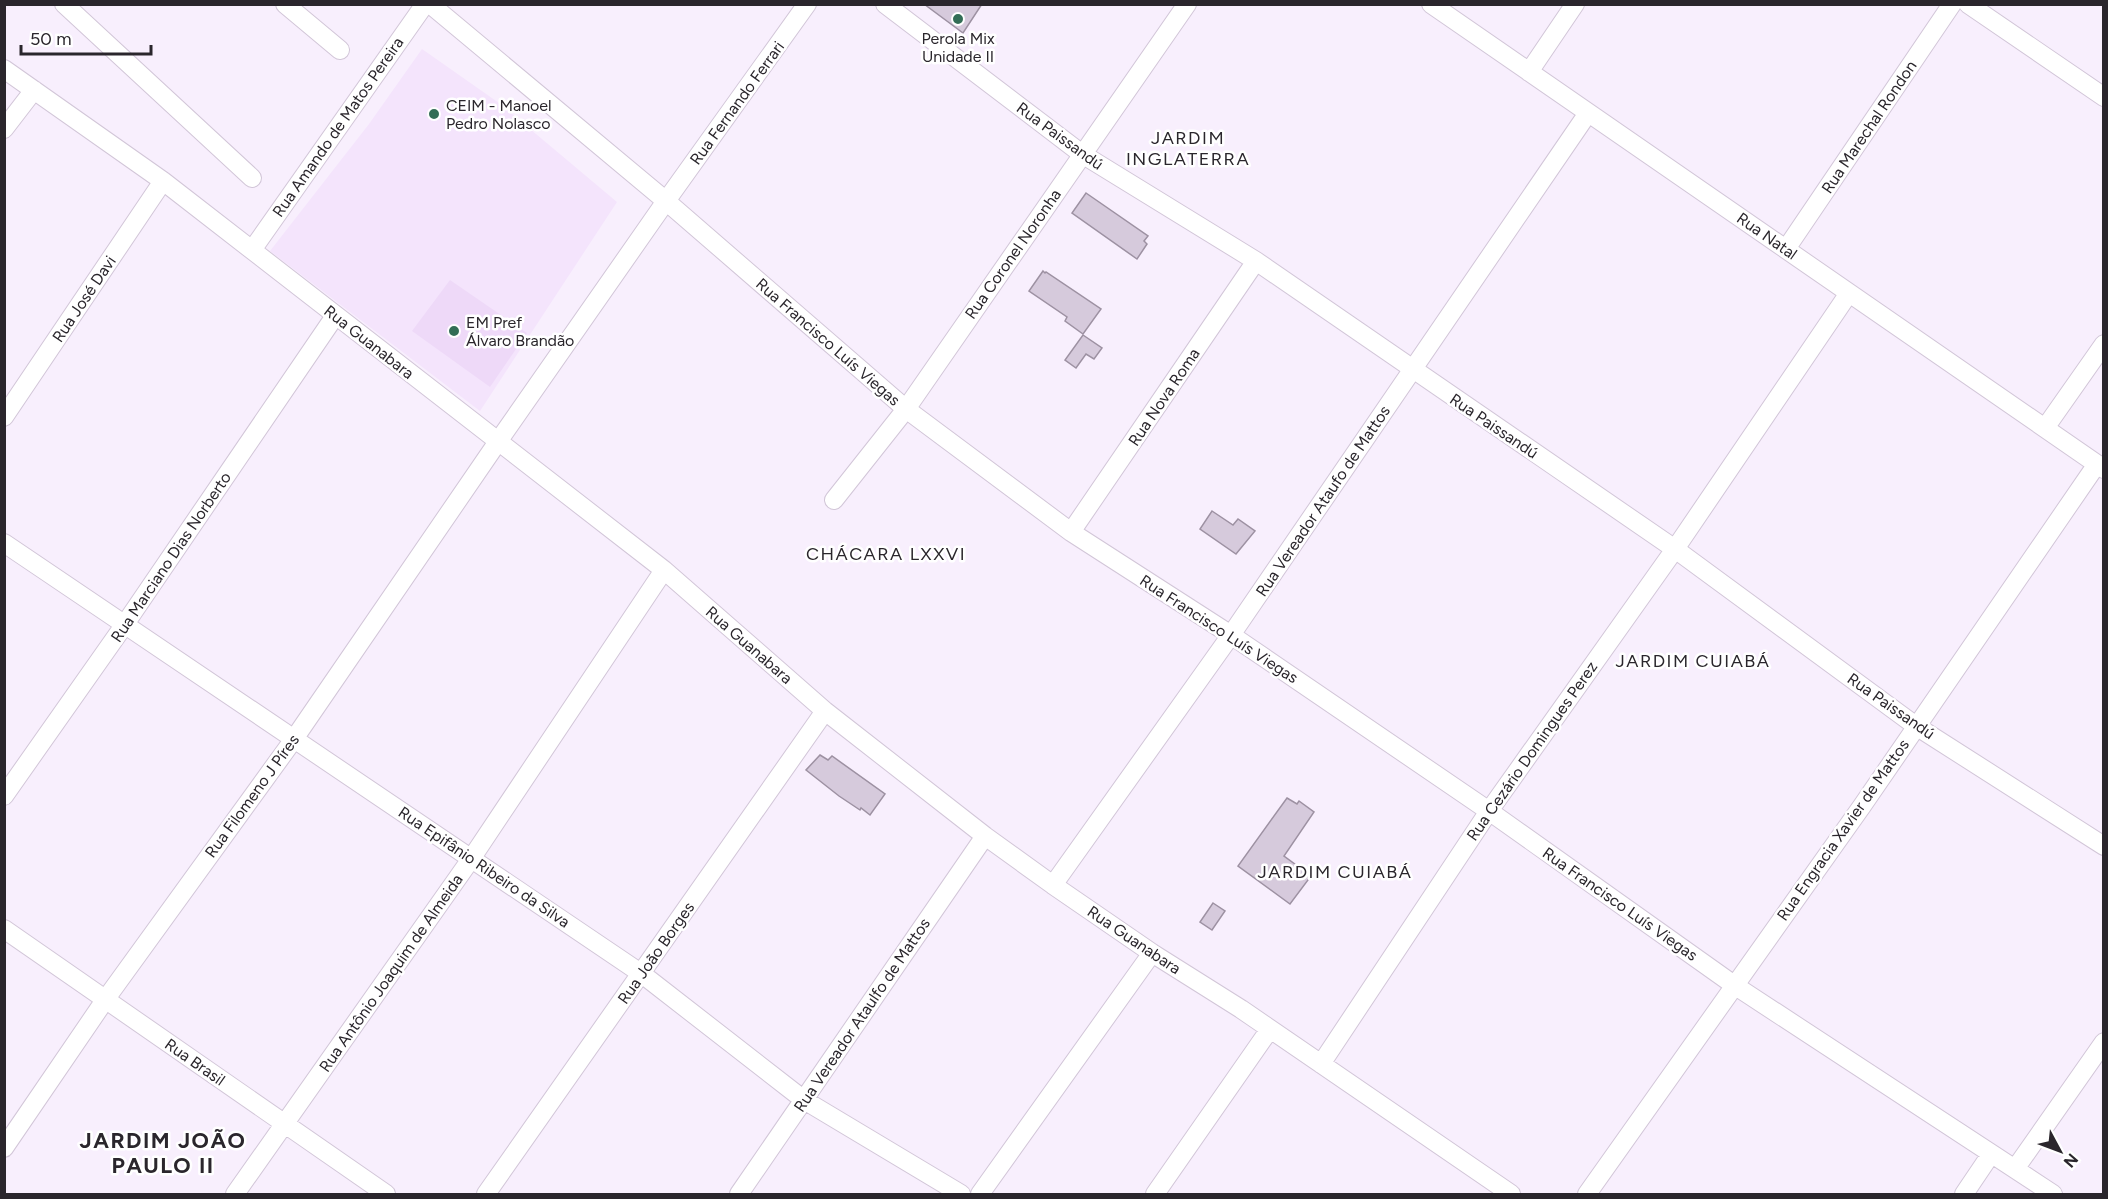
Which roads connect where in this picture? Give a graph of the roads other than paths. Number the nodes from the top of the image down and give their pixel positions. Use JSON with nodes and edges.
{"nodes":[{"id":1,"x":64,"y":4,"type":"edge"},
{"id":2,"x":285,"y":4,"type":"edge"},
{"id":3,"x":424,"y":4,"type":"edge"},
{"id":4,"x":430,"y":4,"type":"edge"},
{"id":5,"x":807,"y":4,"type":"edge"},
{"id":6,"x":885,"y":4,"type":"edge"},
{"id":7,"x":1187,"y":4,"type":"edge"},
{"id":8,"x":1431,"y":4,"type":"edge"},
{"id":9,"x":1575,"y":4,"type":"edge"},
{"id":10,"x":1952,"y":4,"type":"edge"},
{"id":11,"x":1968,"y":4,"type":"edge"},
{"id":12,"x":340,"y":50,"type":"dead end"},
{"id":13,"x":4,"y":69,"type":"edge"},
{"id":14,"x":1529,"y":72,"type":"junction"},
{"id":15,"x":34,"y":90,"type":"junction"},
{"id":16,"x":2103,"y":97,"type":"edge"},
{"id":17,"x":1588,"y":113,"type":"junction"},
{"id":18,"x":4,"y":129,"type":"edge"},
{"id":19,"x":1082,"y":154,"type":"junction"},
{"id":20,"x":252,"y":178,"type":"dead end"},
{"id":21,"x":163,"y":181,"type":"junction"},
{"id":22,"x":666,"y":201,"type":"junction"},
{"id":23,"x":1786,"y":249,"type":"junction"},
{"id":24,"x":252,"y":250,"type":"junction"},
{"id":25,"x":1256,"y":261,"type":"junction"},
{"id":26,"x":1849,"y":293,"type":"junction"},
{"id":27,"x":335,"y":316,"type":"junction"},
{"id":28,"x":2103,"y":344,"type":"edge"},
{"id":29,"x":1413,"y":370,"type":"junction"},
{"id":30,"x":906,"y":409,"type":"junction"},
{"id":31,"x":4,"y":417,"type":"edge"},
{"id":32,"x":2045,"y":428,"type":"junction"},
{"id":33,"x":497,"y":443,"type":"junction"},
{"id":34,"x":2100,"y":466,"type":"edge"},
{"id":35,"x":834,"y":500,"type":"dead end"},
{"id":36,"x":1071,"y":532,"type":"junction"},
{"id":37,"x":4,"y":543,"type":"edge"},
{"id":38,"x":1675,"y":549,"type":"junction"},
{"id":39,"x":664,"y":570,"type":"junction"},
{"id":40,"x":125,"y":624,"type":"junction"},
{"id":41,"x":1231,"y":635,"type":"junction"},
{"id":42,"x":825,"y":711,"type":"junction"},
{"id":43,"x":1916,"y":726,"type":"junction"},
{"id":44,"x":294,"y":739,"type":"junction"},
{"id":45,"x":4,"y":796,"type":"edge"},
{"id":46,"x":1489,"y":811,"type":"junction"},
{"id":47,"x":985,"y":836,"type":"junction"},
{"id":48,"x":2103,"y":846,"type":"edge"},
{"id":49,"x":471,"y":859,"type":"junction"},
{"id":50,"x":1053,"y":885,"type":"junction"},
{"id":51,"x":4,"y":929,"type":"edge"},
{"id":52,"x":1152,"y":953,"type":"junction"},
{"id":53,"x":642,"y":974,"type":"junction"},
{"id":54,"x":1734,"y":986,"type":"junction"},
{"id":55,"x":105,"y":1000,"type":"junction"},
{"id":56,"x":1270,"y":1029,"type":"junction"},
{"id":57,"x":2103,"y":1042,"type":"edge"},
{"id":58,"x":1321,"y":1064,"type":"junction"},
{"id":59,"x":804,"y":1100,"type":"junction"},
{"id":60,"x":285,"y":1124,"type":"junction"},
{"id":61,"x":4,"y":1148,"type":"edge"},
{"id":62,"x":1991,"y":1154,"type":"junction"},
{"id":63,"x":2015,"y":1169,"type":"junction"},
{"id":64,"x":235,"y":1194,"type":"edge"},
{"id":65,"x":386,"y":1194,"type":"edge"},
{"id":66,"x":486,"y":1194,"type":"edge"},
{"id":67,"x":739,"y":1194,"type":"edge"},
{"id":68,"x":961,"y":1194,"type":"edge"},
{"id":69,"x":980,"y":1194,"type":"edge"},
{"id":70,"x":1155,"y":1194,"type":"edge"},
{"id":71,"x":1511,"y":1194,"type":"edge"},
{"id":72,"x":1587,"y":1194,"type":"edge"},
{"id":73,"x":1964,"y":1194,"type":"edge"},
{"id":74,"x":2053,"y":1194,"type":"edge"}],
"edges":[{"from":1,"to":20,"type":"street"},
{"from":2,"to":12,"type":"street"},
{"from":3,"to":24,"type":"street","name":"Rua Amando de Matos Pereira"},
{"from":4,"to":22,"type":"street","name":"Rua Francisco Luís Viegas"},
{"from":5,"to":22,"type":"street","name":"Rua Fernando Ferrari"},
{"from":6,"to":19,"type":"street","name":"Rua Paissandú"},
{"from":7,"to":19,"type":"street","name":"Rua Coronel Noronha"},
{"from":8,"to":14,"type":"street","name":"Rua Natal"},
{"from":9,"to":14,"type":"street"},
{"from":10,"to":23,"type":"street","name":"Rua Marechal Rondon"},
{"from":11,"to":16,"type":"street"},
{"from":13,"to":15,"type":"street","name":"Rua Guanabara"},
{"from":14,"to":17,"type":"street","name":"Rua Natal"},
{"from":15,"to":18,"type":"street"},
{"from":15,"to":21,"type":"street","name":"Rua Guanabara"},
{"from":17,"to":23,"type":"street","name":"Rua Natal"},
{"from":17,"to":29,"type":"street","name":"Rua Vereador Ataufo de Mattos"},
{"from":19,"to":25,"type":"street","name":"Rua Paissandú"},
{"from":19,"to":30,"type":"street","name":"Rua Coronel Noronha"},
{"from":21,"to":24,"type":"street","name":"Rua Guanabara"},
{"from":21,"to":31,"type":"street","name":"Rua José Davi"},
{"from":22,"to":30,"type":"street","name":"Rua Francisco Luís Viegas"},
{"from":22,"to":33,"type":"street","name":"Rua Fernando Ferrari"},
{"from":23,"to":26,"type":"street","name":"Rua Natal"},
{"from":24,"to":27,"type":"street","name":"Rua Guanabara"},
{"from":25,"to":29,"type":"street","name":"Rua Paissandú"},
{"from":25,"to":36,"type":"street","name":"Rua Nova Roma"},
{"from":26,"to":32,"type":"street","name":"Rua Natal"},
{"from":26,"to":38,"type":"street","name":"Rua Cezário Domingues Perez"},
{"from":27,"to":33,"type":"street","name":"Rua Guanabara"},
{"from":27,"to":40,"type":"street","name":"Rua Marciano Dias Norberto"},
{"from":28,"to":32,"type":"street"},
{"from":29,"to":38,"type":"street","name":"Rua Paissandú"},
{"from":29,"to":41,"type":"street","name":"Rua Vereador Ataufo de Mattos"},
{"from":30,"to":35,"type":"street","name":"Rua Coronel Noronha"},
{"from":30,"to":36,"type":"street","name":"Rua Francisco Luís Viegas"},
{"from":32,"to":34,"type":"street","name":"Rua Natal"},
{"from":33,"to":39,"type":"street","name":"Rua Guanabara"},
{"from":33,"to":44,"type":"street","name":"Rua Filomeno J Píres"},
{"from":34,"to":43,"type":"street","name":"Rua Engracia Xavier de Mattos"},
{"from":36,"to":41,"type":"street","name":"Rua Francisco Luís Viegas"},
{"from":37,"to":40,"type":"street","name":"Rua Epifânio Ribeiro da Silva"},
{"from":38,"to":43,"type":"street","name":"Rua Paissandú"},
{"from":38,"to":46,"type":"street","name":"Rua Cezário Domingues Perez"},
{"from":39,"to":42,"type":"street","name":"Rua Guanabara"},
{"from":39,"to":49,"type":"street","name":"Rua Antônio Joaquim de Almeida"},
{"from":40,"to":44,"type":"street","name":"Rua Epifânio Ribeiro da Silva"},
{"from":40,"to":45,"type":"street","name":"Rua Marciano Dias Norberto"},
{"from":41,"to":46,"type":"street","name":"Rua Francisco Luís Viegas"},
{"from":41,"to":50,"type":"street","name":"Rua Vereador Ataufo de Mattos"},
{"from":42,"to":47,"type":"street","name":"Rua Guanabara"},
{"from":42,"to":53,"type":"street","name":"Rua João Borges"},
{"from":43,"to":48,"type":"street","name":"Rua Paissandú"},
{"from":43,"to":54,"type":"street","name":"Rua Engracia Xavier de Mattos"},
{"from":44,"to":49,"type":"street","name":"Rua Epifânio Ribeiro da Silva"},
{"from":44,"to":55,"type":"street","name":"Rua Filomeno J Píres"},
{"from":46,"to":54,"type":"street","name":"Rua Francisco Luís Viegas"},
{"from":46,"to":58,"type":"street","name":"Rua Cezário Domingues Perez"},
{"from":47,"to":50,"type":"street","name":"Rua Guanabara"},
{"from":47,"to":59,"type":"street","name":"Rua Vereador Ataulfo de Mattos"},
{"from":49,"to":53,"type":"street","name":"Rua Epifânio Ribeiro da Silva"},
{"from":49,"to":60,"type":"street","name":"Rua Antônio Joaquim de Almeida"},
{"from":50,"to":52,"type":"street","name":"Rua Guanabara"},
{"from":51,"to":55,"type":"street","name":"Rua Brasil"},
{"from":52,"to":56,"type":"street","name":"Rua Guanabara"},
{"from":52,"to":69,"type":"street"},
{"from":53,"to":59,"type":"street","name":"Rua Epifânio Ribeiro da Silva"},
{"from":53,"to":66,"type":"street","name":"Rua João Borges"},
{"from":54,"to":62,"type":"street","name":"Rua Francisco Luís Viegas"},
{"from":54,"to":72,"type":"street","name":"Rua Engracia Xavier de Mattos"},
{"from":55,"to":60,"type":"street","name":"Rua Brasil"},
{"from":55,"to":61,"type":"street","name":"Rua Filomeno J Píres"},
{"from":56,"to":58,"type":"street","name":"Rua Guanabara"},
{"from":56,"to":70,"type":"street"},
{"from":57,"to":63,"type":"street"},
{"from":58,"to":71,"type":"street","name":"Rua Guanabara"},
{"from":59,"to":67,"type":"street","name":"Rua Vereador Ataulfo de Mattos"},
{"from":59,"to":68,"type":"street","name":"Rua Epifânio Ribeiro da Silva"},
{"from":60,"to":64,"type":"street","name":"Rua Antônio Joaquim de Almeida"},
{"from":60,"to":65,"type":"street","name":"Rua Brasil"},
{"from":62,"to":63,"type":"street","name":"Rua Francisco Luís Viegas"},
{"from":62,"to":73,"type":"street"},
{"from":63,"to":74,"type":"street","name":"Rua Francisco Luís Viegas"}]}
